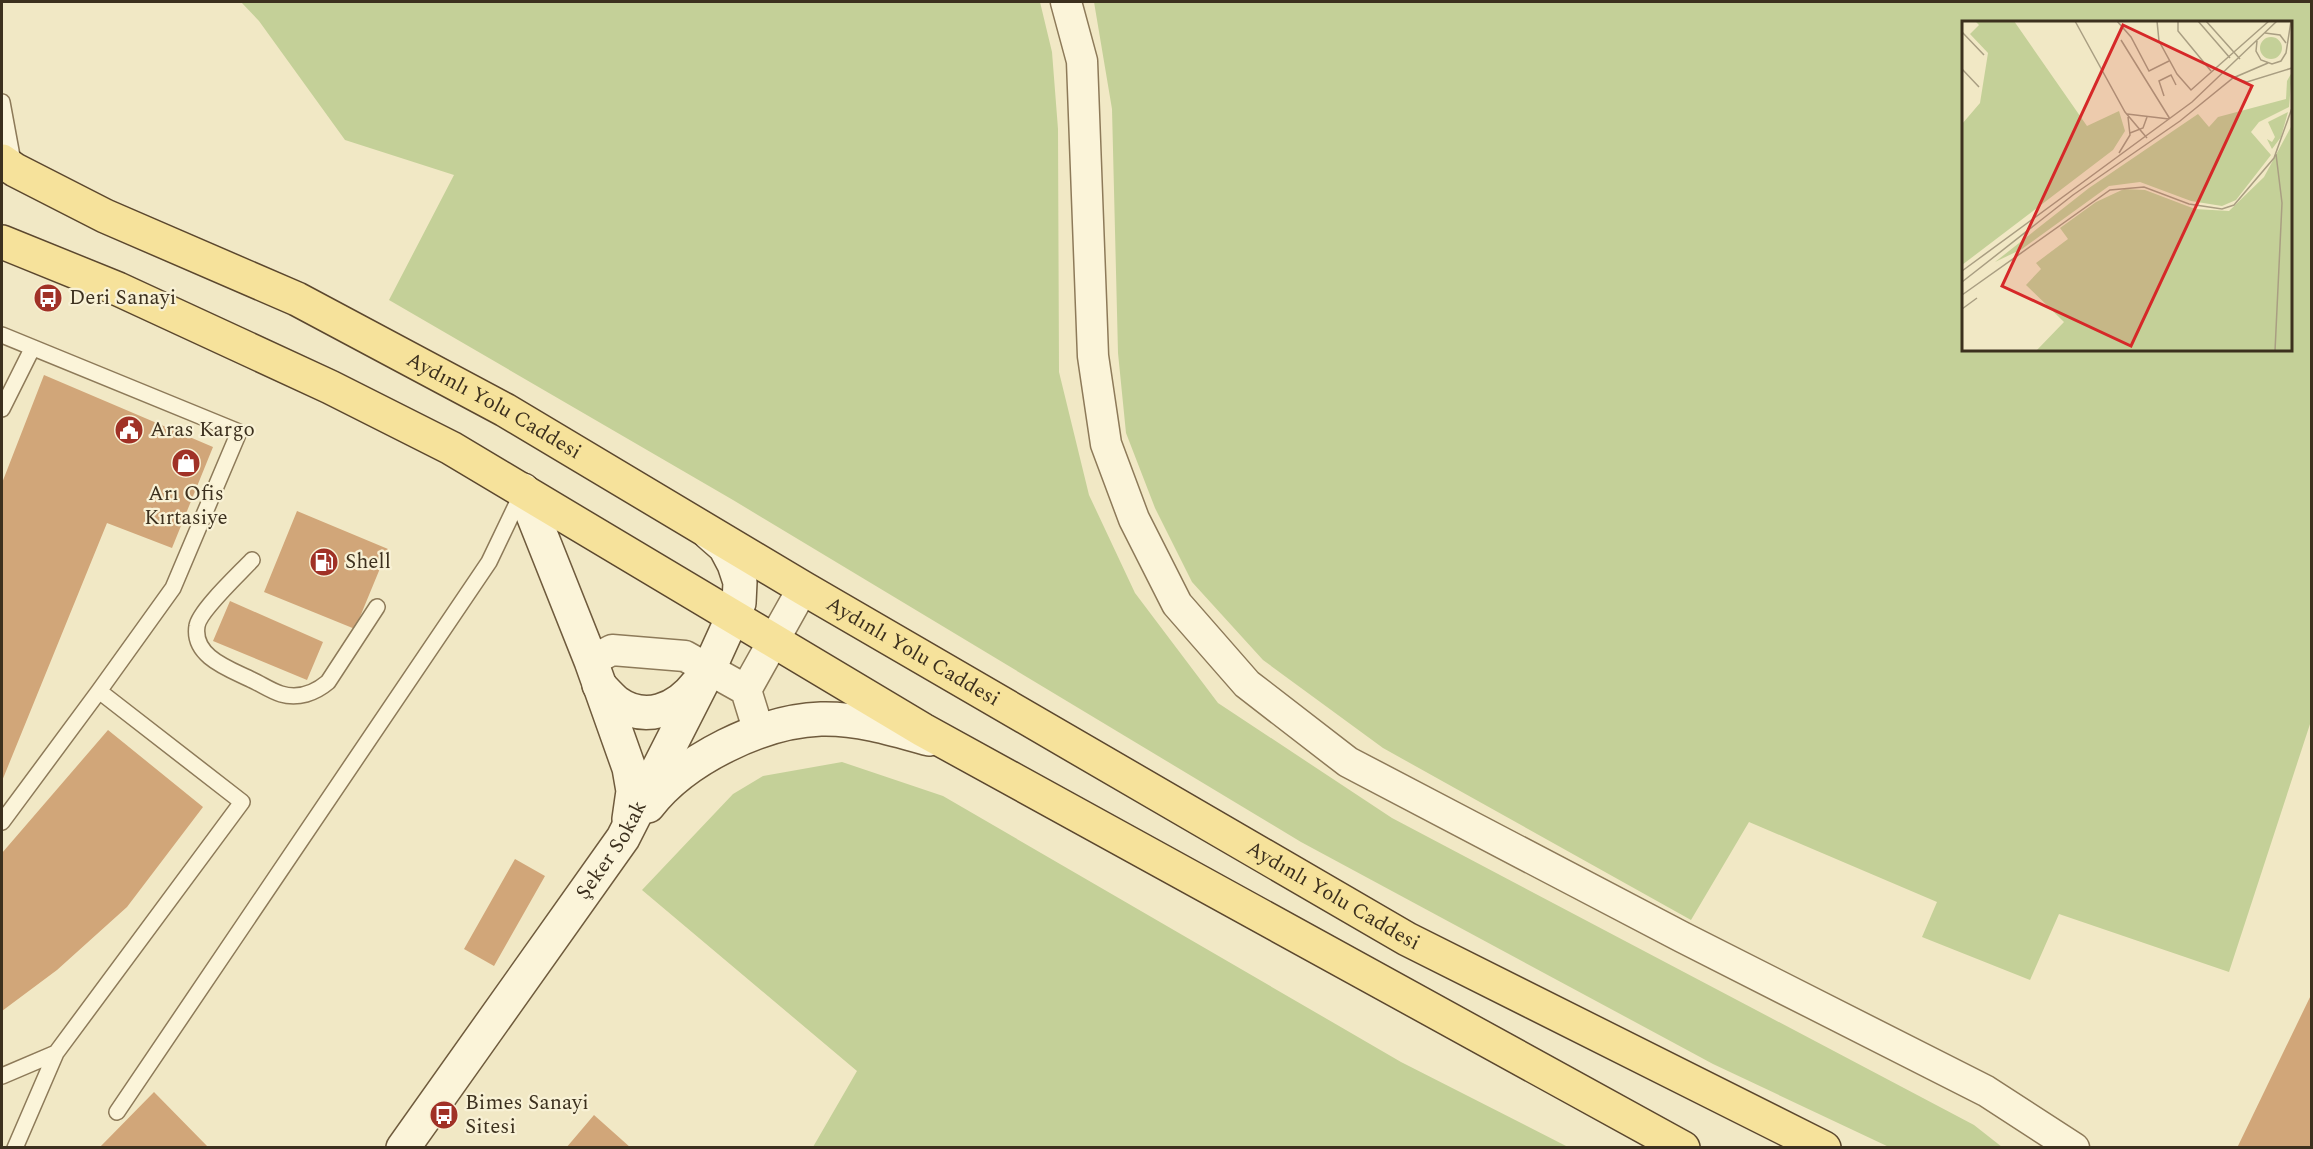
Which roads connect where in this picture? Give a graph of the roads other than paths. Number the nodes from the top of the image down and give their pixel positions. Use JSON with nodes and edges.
{"nodes":[{"id":1,"x":1066,"y":2,"type":"edge"},
{"id":2,"x":2,"y":102,"type":"edge"},
{"id":3,"x":8,"y":165,"type":"edge"},
{"id":4,"x":2,"y":242,"type":"edge"},
{"id":5,"x":2,"y":335,"type":"edge"},
{"id":6,"x":32,"y":349,"type":"junction"},
{"id":7,"x":2,"y":409,"type":"edge"},
{"id":8,"x":523,"y":490,"type":"junction"},
{"id":9,"x":705,"y":530,"type":"junction"},
{"id":10,"x":252,"y":560,"type":"dead end"},
{"id":11,"x":803,"y":588,"type":"junction"},
{"id":12,"x":377,"y":607,"type":"dead end"},
{"id":13,"x":734,"y":616,"type":"junction"},
{"id":14,"x":774,"y":640,"type":"junction"},
{"id":15,"x":709,"y":669,"type":"junction"},
{"id":16,"x":595,"y":673,"type":"junction"},
{"id":17,"x":746,"y":690,"type":"junction"},
{"id":18,"x":99,"y":691,"type":"junction"},
{"id":19,"x":759,"y":732,"type":"junction"},
{"id":20,"x":949,"y":745,"type":"junction"},
{"id":21,"x":2,"y":822,"type":"edge"},
{"id":22,"x":624,"y":838,"type":"junction"},
{"id":23,"x":56,"y":1053,"type":"junction"},
{"id":24,"x":2,"y":1076,"type":"edge"},
{"id":25,"x":117,"y":1112,"type":"dead end"},
{"id":26,"x":15,"y":1148,"type":"edge"},
{"id":27,"x":403,"y":1148,"type":"edge"},
{"id":28,"x":1683,"y":1148,"type":"edge"},
{"id":29,"x":1824,"y":1148,"type":"edge"},
{"id":30,"x":2074,"y":1148,"type":"edge"}],
"edges":[{"from":1,"to":30,"type":"street"},
{"from":2,"to":3,"type":"lane"},
{"from":3,"to":9,"type":"main road","name":"Aydınlı Yolu Caddesi"},
{"from":4,"to":8,"type":"main road"},
{"from":5,"to":6,"type":"lane"},
{"from":6,"to":7,"type":"lane"},
{"from":6,"to":18,"type":"lane"},
{"from":8,"to":13,"type":"main road"},
{"from":8,"to":16,"type":"street"},
{"from":8,"to":25,"type":"lane"},
{"from":9,"to":11,"type":"main road","name":"Aydınlı Yolu Caddesi"},
{"from":9,"to":13,"type":"street","name":"Şeker Sokak"},
{"from":10,"to":12,"type":"lane"},
{"from":11,"to":14,"type":"street"},
{"from":11,"to":29,"type":"main road","name":"Aydınlı Yolu Caddesi"},
{"from":13,"to":14,"type":"main road"},
{"from":13,"to":15,"type":"street","name":"Şeker Sokak"},
{"from":14,"to":17,"type":"street"},
{"from":14,"to":20,"type":"main road"},
{"from":15,"to":16,"type":"street"},
{"from":15,"to":16,"type":"street"},
{"from":15,"to":17,"type":"street"},
{"from":15,"to":22,"type":"street","name":"Şeker Sokak"},
{"from":16,"to":22,"type":"street"},
{"from":17,"to":19,"type":"street"},
{"from":18,"to":21,"type":"lane"},
{"from":18,"to":23,"type":"lane"},
{"from":19,"to":20,"type":"street"},
{"from":19,"to":22,"type":"street"},
{"from":20,"to":28,"type":"main road"},
{"from":22,"to":27,"type":"street","name":"Şeker Sokak"},
{"from":23,"to":24,"type":"lane"},
{"from":23,"to":26,"type":"lane"}]}
